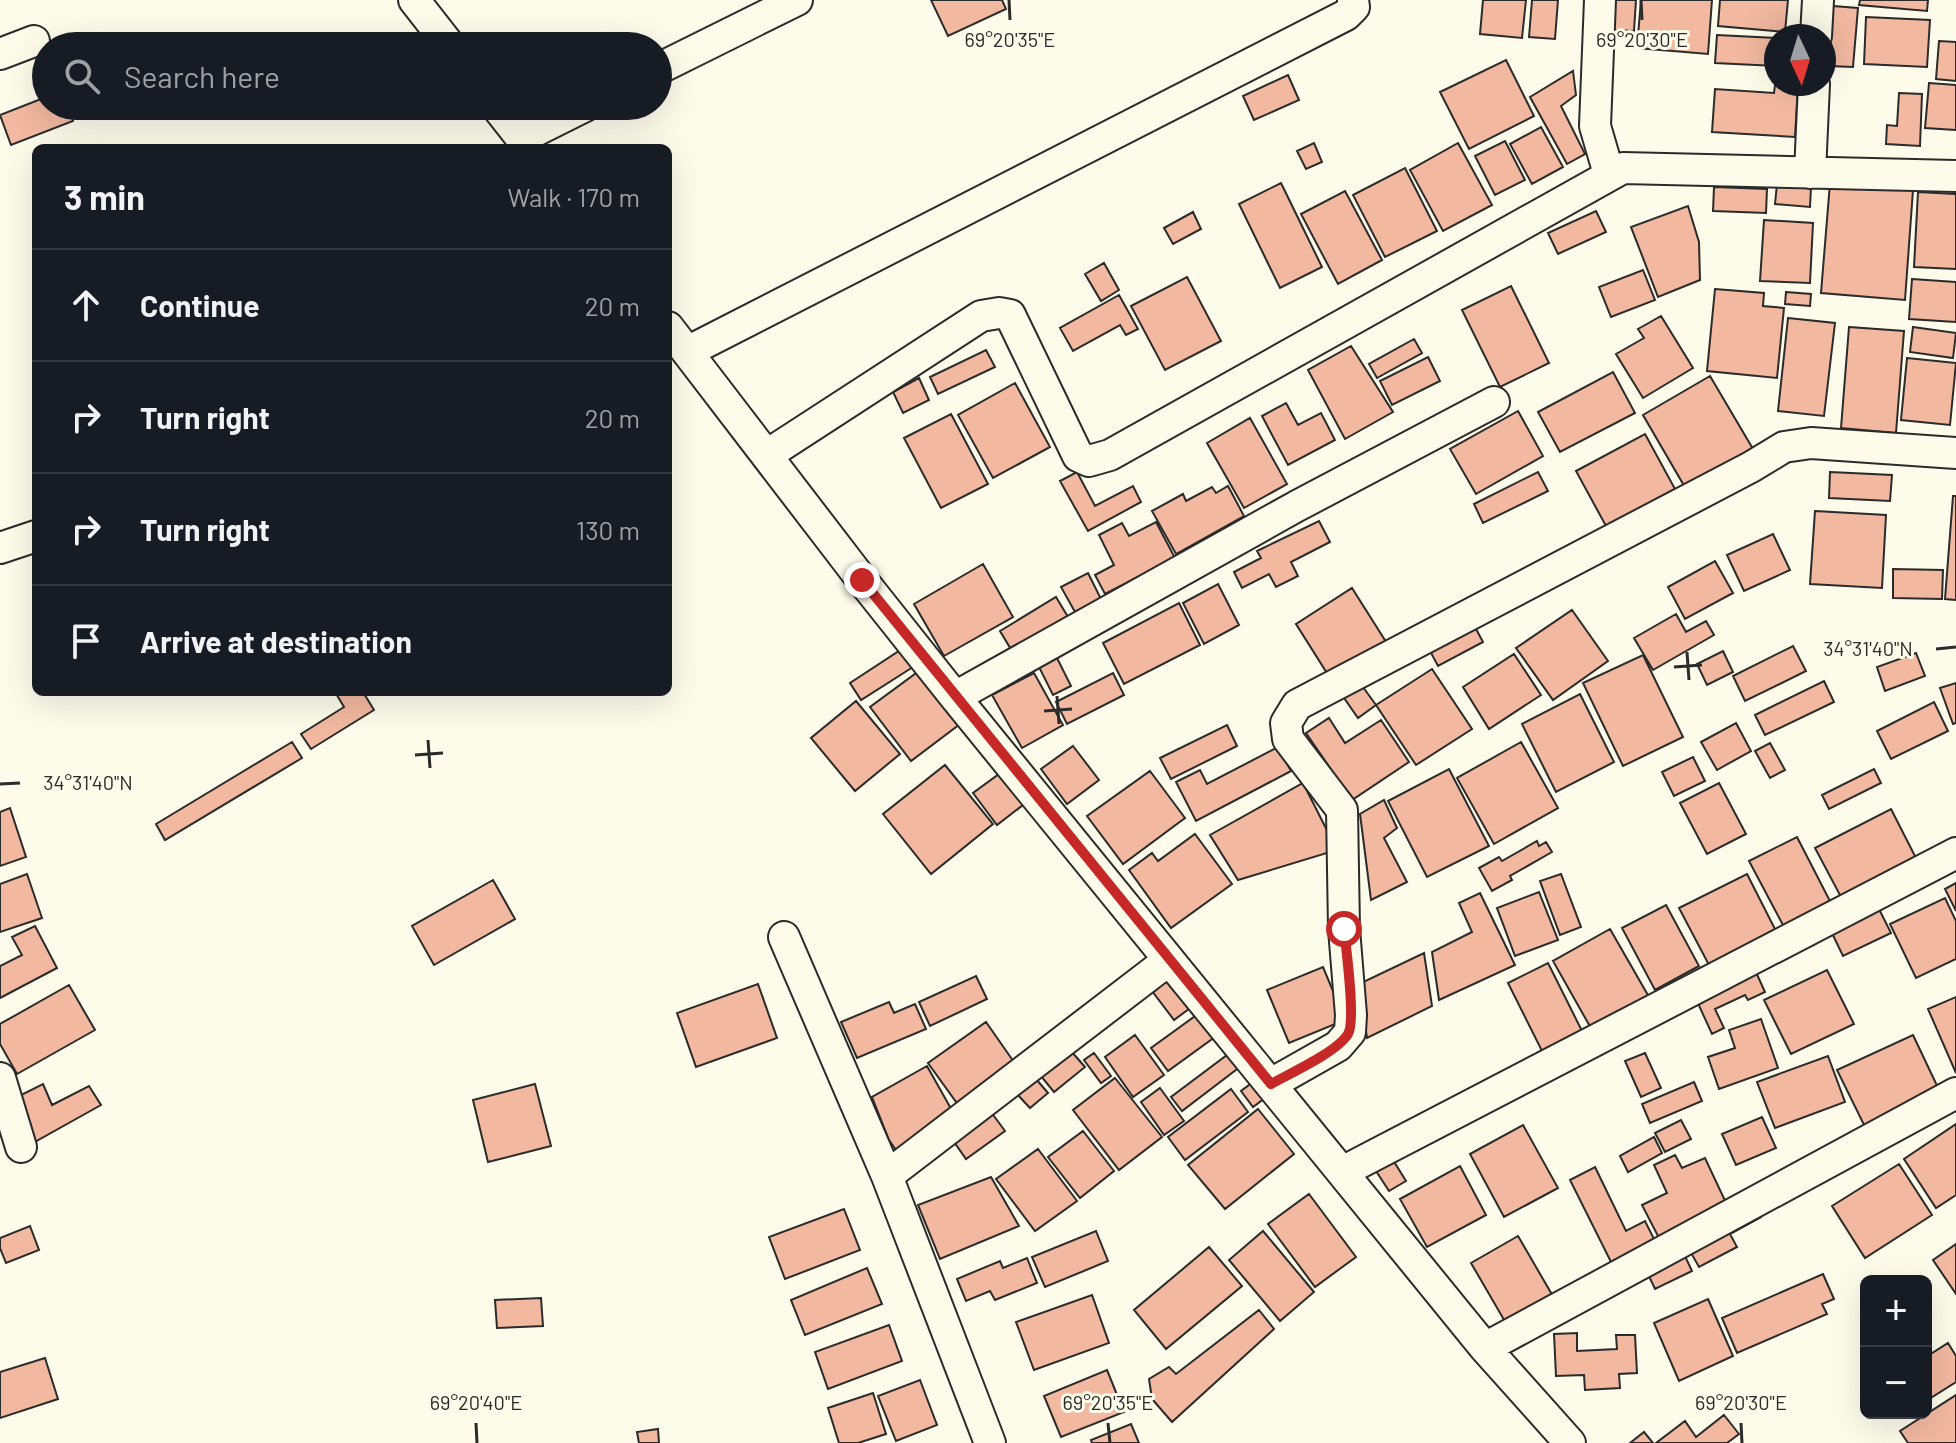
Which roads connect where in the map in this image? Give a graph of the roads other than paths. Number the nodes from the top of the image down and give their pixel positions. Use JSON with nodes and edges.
{"nodes":[{"id":1,"x":414,"y":0,"type":"edge"},
{"id":2,"x":797,"y":0,"type":"edge"},
{"id":3,"x":1353,"y":0,"type":"edge"},
{"id":4,"x":1600,"y":0,"type":"edge"},
{"id":5,"x":1818,"y":0,"type":"edge"},
{"id":6,"x":1817,"y":24,"type":"edge"},
{"id":7,"x":439,"y":32,"type":"edge"},
{"id":8,"x":32,"y":42,"type":"edge"},
{"id":9,"x":0,"y":54,"type":"edge"},
{"id":10,"x":672,"y":62,"type":"edge"},
{"id":11,"x":1813,"y":96,"type":"edge"},
{"id":12,"x":507,"y":120,"type":"edge"},
{"id":13,"x":562,"y":120,"type":"edge"},
{"id":14,"x":525,"y":143,"type":"edge"},
{"id":15,"x":1810,"y":173,"type":"junction"},
{"id":16,"x":1609,"y":174,"type":"junction"},
{"id":17,"x":1956,"y":176,"type":"edge"},
{"id":18,"x":672,"y":332,"type":"edge"},
{"id":19,"x":687,"y":352,"type":"junction"},
{"id":20,"x":1494,"y":402,"type":"dead end"},
{"id":21,"x":1956,"y":453,"type":"edge"},
{"id":22,"x":767,"y":455,"type":"junction"},
{"id":23,"x":32,"y":537,"type":"edge"},
{"id":24,"x":0,"y":548,"type":"edge"},
{"id":25,"x":955,"y":697,"type":"junction"},
{"id":26,"x":1956,"y":853,"type":"edge"},
{"id":27,"x":784,"y":937,"type":"dead end"},
{"id":28,"x":1169,"y":960,"type":"junction"},
{"id":29,"x":0,"y":1078,"type":"edge"},
{"id":30,"x":1271,"y":1084,"type":"junction"},
{"id":31,"x":1956,"y":1093,"type":"edge"},
{"id":32,"x":21,"y":1147,"type":"dead end"},
{"id":33,"x":1342,"y":1172,"type":"junction"},
{"id":34,"x":887,"y":1176,"type":"junction"},
{"id":35,"x":1485,"y":1348,"type":"junction"},
{"id":36,"x":990,"y":1443,"type":"edge"},
{"id":37,"x":1570,"y":1443,"type":"edge"}],
"edges":[{"from":1,"to":7,"type":"street"},
{"from":2,"to":10,"type":"street"},
{"from":3,"to":19,"type":"street"},
{"from":4,"to":16,"type":"street"},
{"from":5,"to":6,"type":"street"},
{"from":8,"to":9,"type":"street"},
{"from":11,"to":15,"type":"street"},
{"from":12,"to":14,"type":"street"},
{"from":13,"to":14,"type":"street"},
{"from":15,"to":16,"type":"street"},
{"from":15,"to":17,"type":"street"},
{"from":16,"to":22,"type":"street"},
{"from":18,"to":19,"type":"street"},
{"from":19,"to":22,"type":"street"},
{"from":20,"to":25,"type":"street"},
{"from":21,"to":30,"type":"street"},
{"from":22,"to":25,"type":"street"},
{"from":23,"to":24,"type":"street"},
{"from":25,"to":28,"type":"street"},
{"from":26,"to":33,"type":"street"},
{"from":27,"to":34,"type":"street"},
{"from":28,"to":30,"type":"street"},
{"from":28,"to":34,"type":"street"},
{"from":29,"to":32,"type":"street"},
{"from":30,"to":33,"type":"street"},
{"from":31,"to":35,"type":"street"},
{"from":33,"to":35,"type":"street"},
{"from":34,"to":36,"type":"street"},
{"from":35,"to":37,"type":"street"}]}
